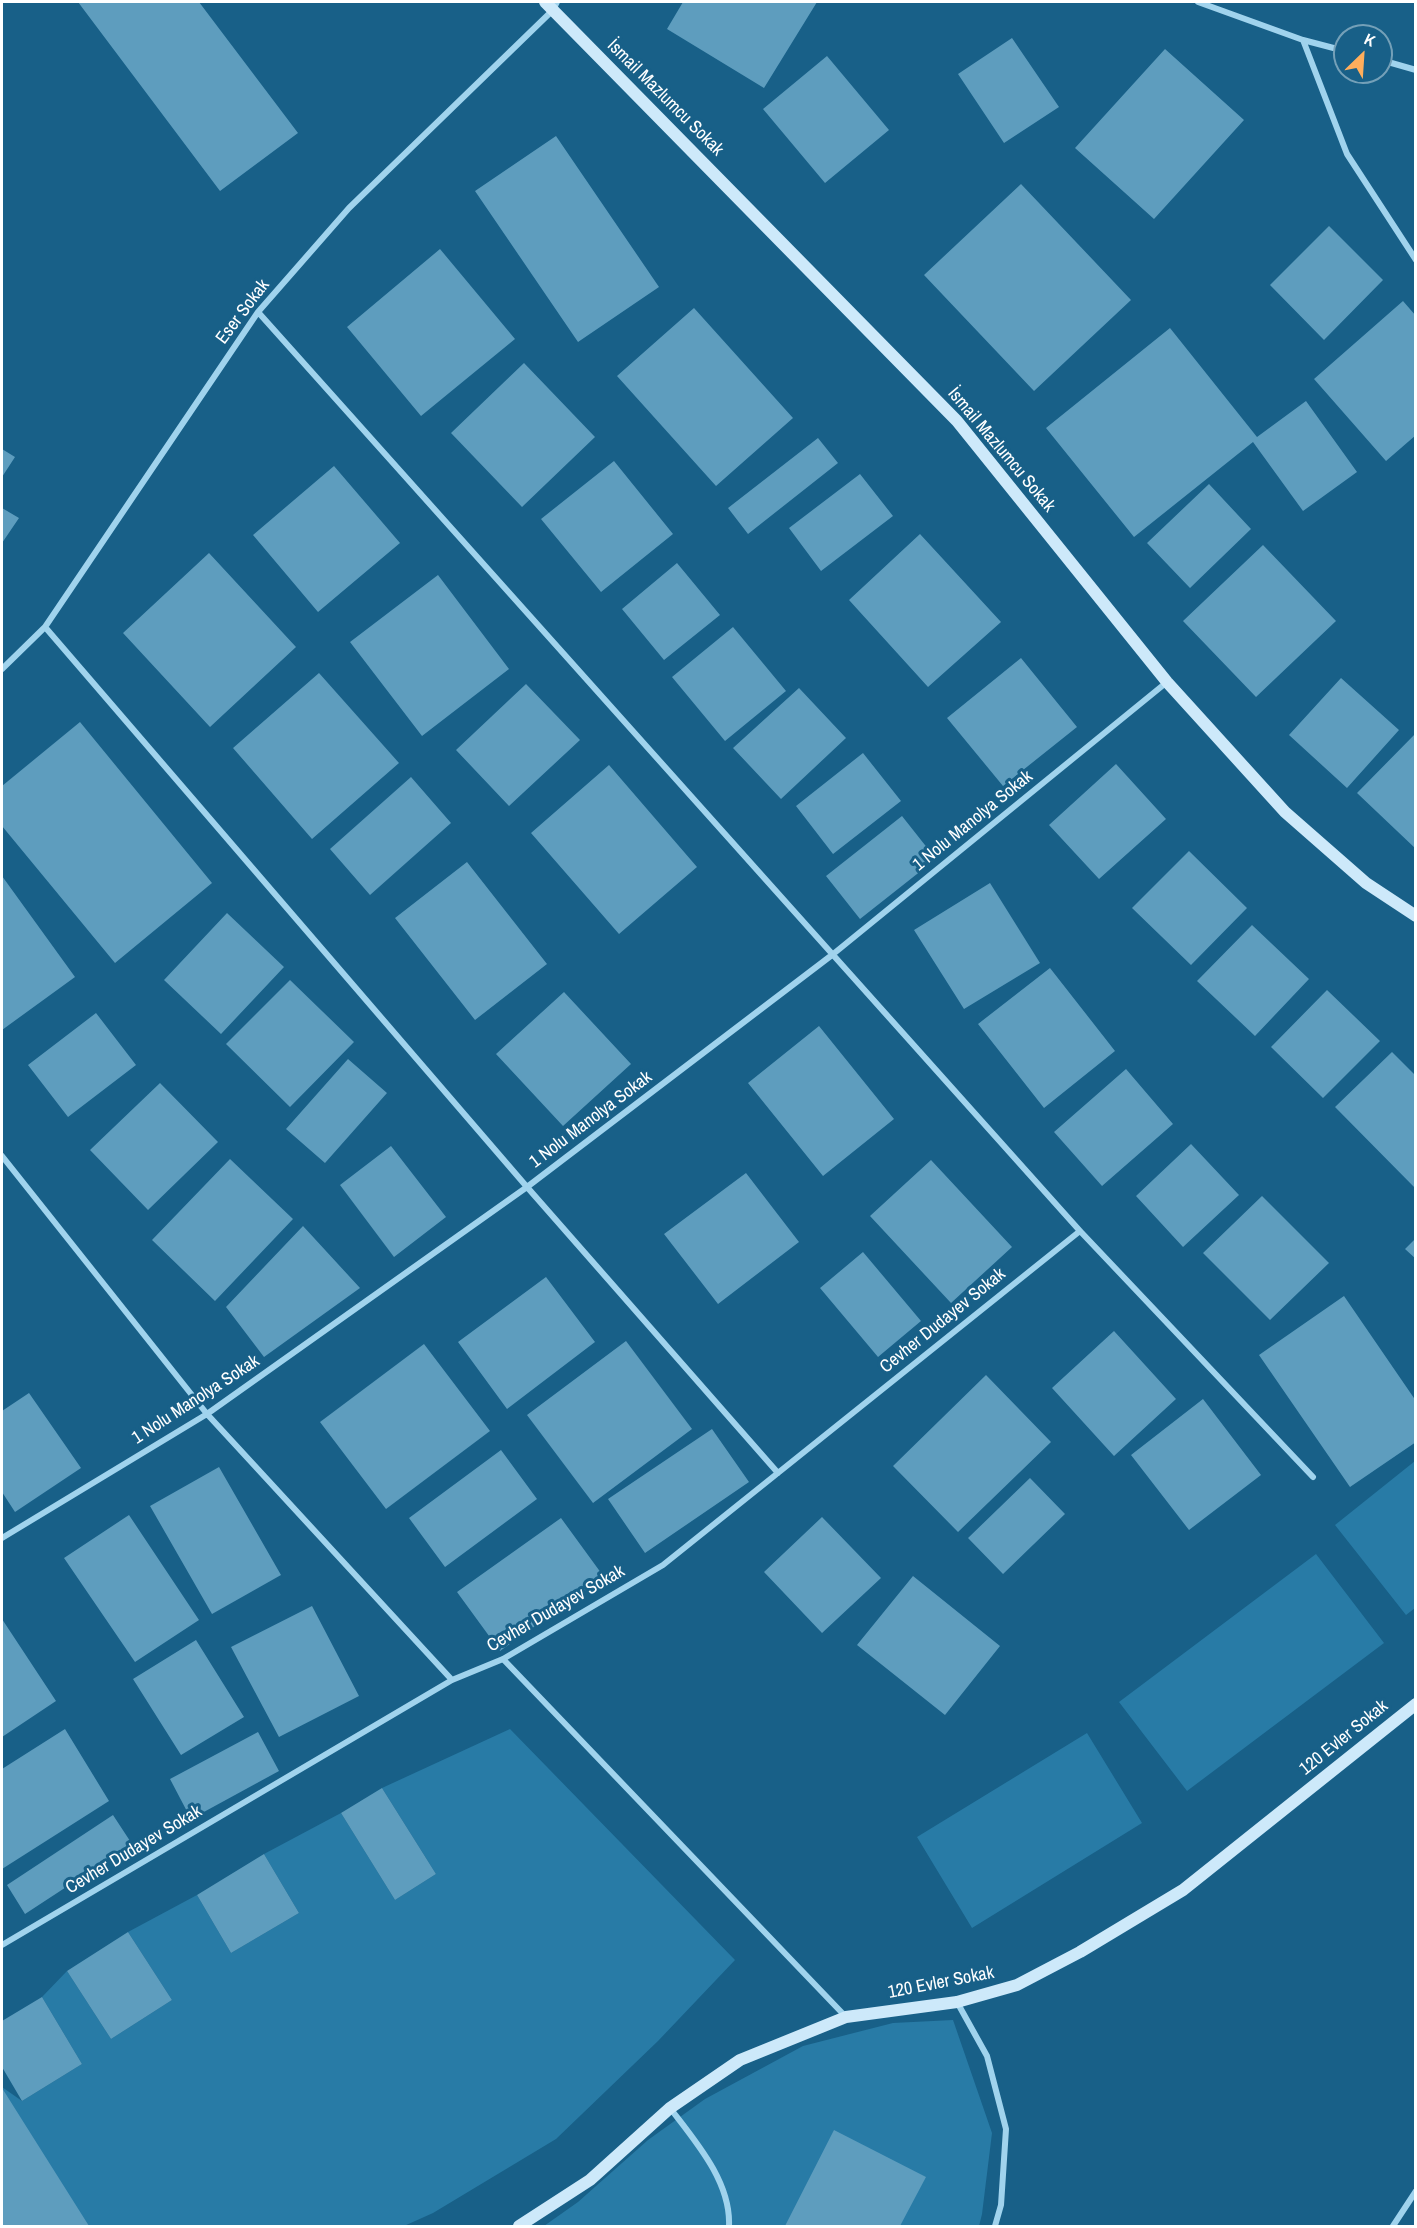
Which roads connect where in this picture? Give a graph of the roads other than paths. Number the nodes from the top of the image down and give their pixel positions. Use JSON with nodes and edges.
{"nodes":[{"id":1,"x":1198,"y":2,"type":"edge"},
{"id":2,"x":552,"y":4,"type":"edge"},
{"id":3,"x":1303,"y":39,"type":"junction"},
{"id":4,"x":1333,"y":48,"type":"edge"},
{"id":5,"x":1393,"y":63,"type":"edge"},
{"id":6,"x":1416,"y":70,"type":"edge"},
{"id":7,"x":1416,"y":260,"type":"edge"},
{"id":8,"x":258,"y":312,"type":"junction"},
{"id":9,"x":45,"y":627,"type":"junction"},
{"id":10,"x":2,"y":669,"type":"edge"},
{"id":11,"x":1167,"y":682,"type":"junction"},
{"id":12,"x":1416,"y":916,"type":"edge"},
{"id":13,"x":832,"y":955,"type":"junction"},
{"id":14,"x":2,"y":1156,"type":"edge"},
{"id":15,"x":527,"y":1187,"type":"junction"},
{"id":16,"x":1080,"y":1231,"type":"junction"},
{"id":17,"x":207,"y":1414,"type":"junction"},
{"id":18,"x":778,"y":1473,"type":"junction"},
{"id":19,"x":1313,"y":1477,"type":"dead end"},
{"id":20,"x":2,"y":1538,"type":"edge"},
{"id":21,"x":503,"y":1659,"type":"junction"},
{"id":22,"x":452,"y":1680,"type":"junction"},
{"id":23,"x":1416,"y":1704,"type":"edge"},
{"id":24,"x":2,"y":1946,"type":"edge"},
{"id":25,"x":957,"y":2002,"type":"junction"},
{"id":26,"x":846,"y":2017,"type":"junction"},
{"id":27,"x":670,"y":2108,"type":"junction"},
{"id":28,"x":1416,"y":2191,"type":"edge"},
{"id":29,"x":519,"y":2226,"type":"edge"},
{"id":30,"x":729,"y":2226,"type":"edge"},
{"id":31,"x":994,"y":2226,"type":"edge"},
{"id":32,"x":1393,"y":2226,"type":"edge"}],
"edges":[{"from":1,"to":3,"type":"street"},
{"from":2,"to":8,"type":"street","name":"Eser Sokak"},
{"from":2,"to":11,"type":"street","name":"İsmail Mazlumcu Sokak"},
{"from":3,"to":4,"type":"street"},
{"from":3,"to":7,"type":"street"},
{"from":5,"to":6,"type":"street"},
{"from":8,"to":9,"type":"street","name":"Eser Sokak"},
{"from":8,"to":13,"type":"street"},
{"from":9,"to":10,"type":"street","name":"Eser Sokak"},
{"from":9,"to":15,"type":"street"},
{"from":11,"to":12,"type":"street","name":"İsmail Mazlumcu Sokak"},
{"from":11,"to":13,"type":"street","name":"1 Nolu Manolya Sokak"},
{"from":13,"to":15,"type":"street","name":"1 Nolu Manolya Sokak"},
{"from":13,"to":16,"type":"street"},
{"from":14,"to":17,"type":"street"},
{"from":15,"to":17,"type":"street","name":"1 Nolu Manolya Sokak"},
{"from":15,"to":18,"type":"street"},
{"from":16,"to":18,"type":"street","name":"Cevher Dudayev Sokak"},
{"from":16,"to":19,"type":"street"},
{"from":17,"to":20,"type":"street","name":"1 Nolu Manolya Sokak"},
{"from":17,"to":22,"type":"street"},
{"from":18,"to":21,"type":"street","name":"Cevher Dudayev Sokak"},
{"from":21,"to":22,"type":"street","name":"Cevher Dudayev Sokak"},
{"from":21,"to":26,"type":"street"},
{"from":22,"to":24,"type":"street","name":"Cevher Dudayev Sokak"},
{"from":23,"to":25,"type":"street","name":"120 Evler Sokak"},
{"from":25,"to":26,"type":"street","name":"120 Evler Sokak"},
{"from":25,"to":31,"type":"street"},
{"from":26,"to":27,"type":"street","name":"120 Evler Sokak"},
{"from":27,"to":29,"type":"street","name":"120 Evler Sokak"},
{"from":27,"to":30,"type":"street"},
{"from":28,"to":32,"type":"street"}]}
